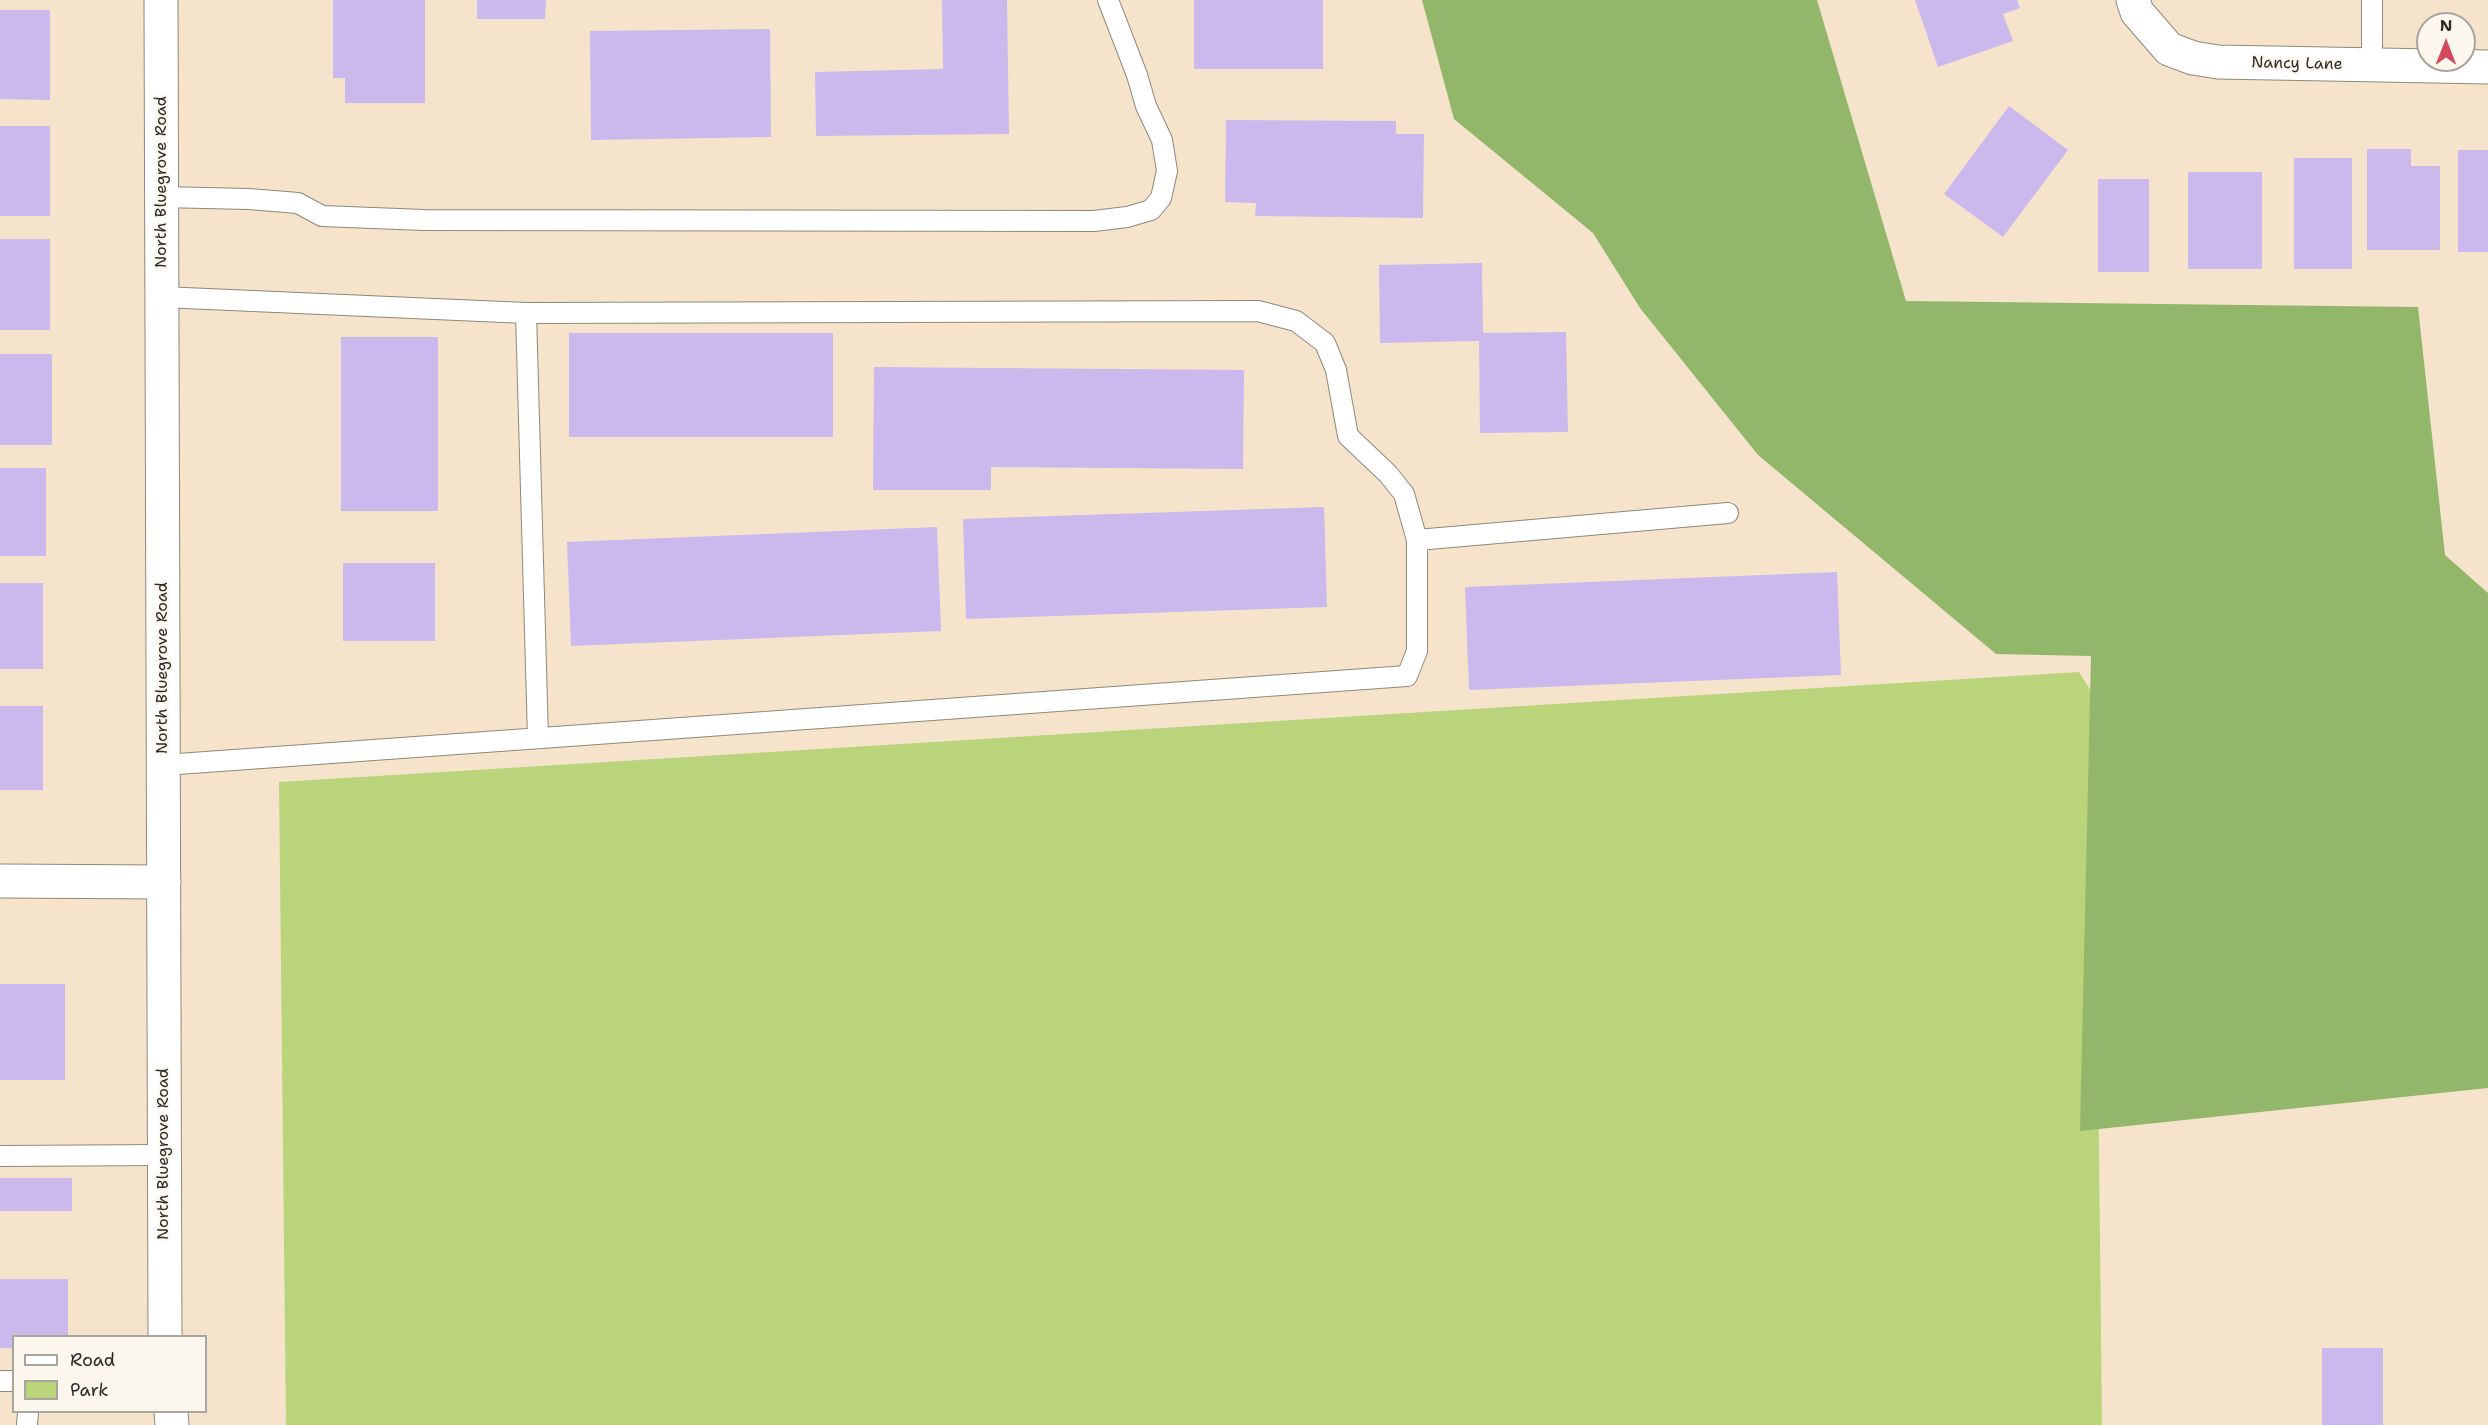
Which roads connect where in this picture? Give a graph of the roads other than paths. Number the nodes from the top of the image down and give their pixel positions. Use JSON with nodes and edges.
{"nodes":[{"id":1,"x":161,"y":0,"type":"edge"},
{"id":2,"x":1108,"y":0,"type":"edge"},
{"id":3,"x":2133,"y":0,"type":"edge"},
{"id":4,"x":2372,"y":0,"type":"edge"},
{"id":5,"x":2372,"y":65,"type":"junction"},
{"id":6,"x":2488,"y":67,"type":"edge"},
{"id":7,"x":162,"y":197,"type":"junction"},
{"id":8,"x":162,"y":297,"type":"junction"},
{"id":9,"x":526,"y":313,"type":"junction"},
{"id":10,"x":1728,"y":513,"type":"dead end"},
{"id":11,"x":1417,"y":540,"type":"junction"},
{"id":12,"x":538,"y":738,"type":"junction"},
{"id":13,"x":164,"y":765,"type":"junction"},
{"id":14,"x":0,"y":881,"type":"edge"},
{"id":15,"x":164,"y":882,"type":"junction"},
{"id":16,"x":164,"y":1155,"type":"junction"},
{"id":17,"x":0,"y":1156,"type":"edge"},
{"id":18,"x":165,"y":1335,"type":"edge"}],
"edges":[{"from":1,"to":7,"type":"street","name":"North Bluegrove Road"},
{"from":2,"to":7,"type":"lane"},
{"from":3,"to":5,"type":"street","name":"Nancy Lane"},
{"from":4,"to":5,"type":"lane"},
{"from":5,"to":6,"type":"street","name":"Nancy Lane"},
{"from":7,"to":8,"type":"street","name":"North Bluegrove Road"},
{"from":8,"to":9,"type":"lane"},
{"from":8,"to":13,"type":"street","name":"North Bluegrove Road"},
{"from":9,"to":11,"type":"lane"},
{"from":9,"to":12,"type":"lane"},
{"from":10,"to":11,"type":"lane"},
{"from":11,"to":12,"type":"lane"},
{"from":12,"to":13,"type":"lane"},
{"from":13,"to":15,"type":"street","name":"North Bluegrove Road"},
{"from":14,"to":15,"type":"street"},
{"from":15,"to":16,"type":"street","name":"North Bluegrove Road"},
{"from":16,"to":17,"type":"lane"},
{"from":16,"to":18,"type":"street","name":"North Bluegrove Road"}]}
